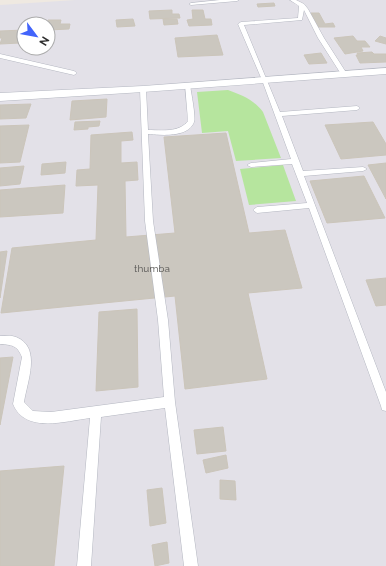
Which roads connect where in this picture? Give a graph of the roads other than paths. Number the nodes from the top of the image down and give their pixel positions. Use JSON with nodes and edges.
{"nodes":[{"id":1,"x":237,"y":0,"type":"edge"},
{"id":2,"x":292,"y":0,"type":"edge"},
{"id":3,"x":192,"y":4,"type":"dead end"},
{"id":4,"x":302,"y":5,"type":"junction"},
{"id":5,"x":0,"y":56,"type":"edge"},
{"id":6,"x":386,"y":72,"type":"edge"},
{"id":7,"x":74,"y":73,"type":"dead end"},
{"id":8,"x":344,"y":74,"type":"junction"},
{"id":9,"x":265,"y":80,"type":"junction"},
{"id":10,"x":187,"y":85,"type":"junction"},
{"id":11,"x":143,"y":89,"type":"junction"},
{"id":12,"x":0,"y":97,"type":"edge"},
{"id":13,"x":357,"y":108,"type":"dead end"},
{"id":14,"x":278,"y":114,"type":"junction"},
{"id":15,"x":145,"y":132,"type":"junction"},
{"id":16,"x":295,"y":161,"type":"junction"},
{"id":17,"x":251,"y":165,"type":"dead end"},
{"id":18,"x":362,"y":169,"type":"dead end"},
{"id":19,"x":300,"y":174,"type":"junction"},
{"id":20,"x":312,"y":205,"type":"junction"},
{"id":21,"x":258,"y":210,"type":"dead end"},
{"id":22,"x":0,"y":340,"type":"edge"},
{"id":23,"x":382,"y":387,"type":"edge"},
{"id":24,"x":170,"y":402,"type":"junction"},
{"id":25,"x":386,"y":406,"type":"edge"},
{"id":26,"x":96,"y":412,"type":"junction"},
{"id":27,"x":84,"y":566,"type":"edge"},
{"id":28,"x":191,"y":566,"type":"edge"}],
"edges":[{"from":1,"to":3,"type":"lane"},
{"from":2,"to":4,"type":"lane"},
{"from":4,"to":8,"type":"lane"},
{"from":4,"to":9,"type":"lane"},
{"from":5,"to":7,"type":"lane"},
{"from":6,"to":8,"type":"street"},
{"from":8,"to":9,"type":"street"},
{"from":9,"to":10,"type":"street"},
{"from":9,"to":14,"type":"lane"},
{"from":10,"to":11,"type":"street"},
{"from":10,"to":15,"type":"lane"},
{"from":11,"to":12,"type":"street"},
{"from":11,"to":15,"type":"lane"},
{"from":13,"to":14,"type":"lane"},
{"from":14,"to":16,"type":"lane"},
{"from":15,"to":24,"type":"lane"},
{"from":16,"to":17,"type":"lane"},
{"from":16,"to":19,"type":"lane"},
{"from":18,"to":19,"type":"lane"},
{"from":19,"to":20,"type":"lane"},
{"from":20,"to":21,"type":"lane"},
{"from":20,"to":23,"type":"lane"},
{"from":22,"to":26,"type":"lane"},
{"from":23,"to":25,"type":"lane"},
{"from":24,"to":26,"type":"lane"},
{"from":24,"to":28,"type":"lane"},
{"from":26,"to":27,"type":"lane"}]}
